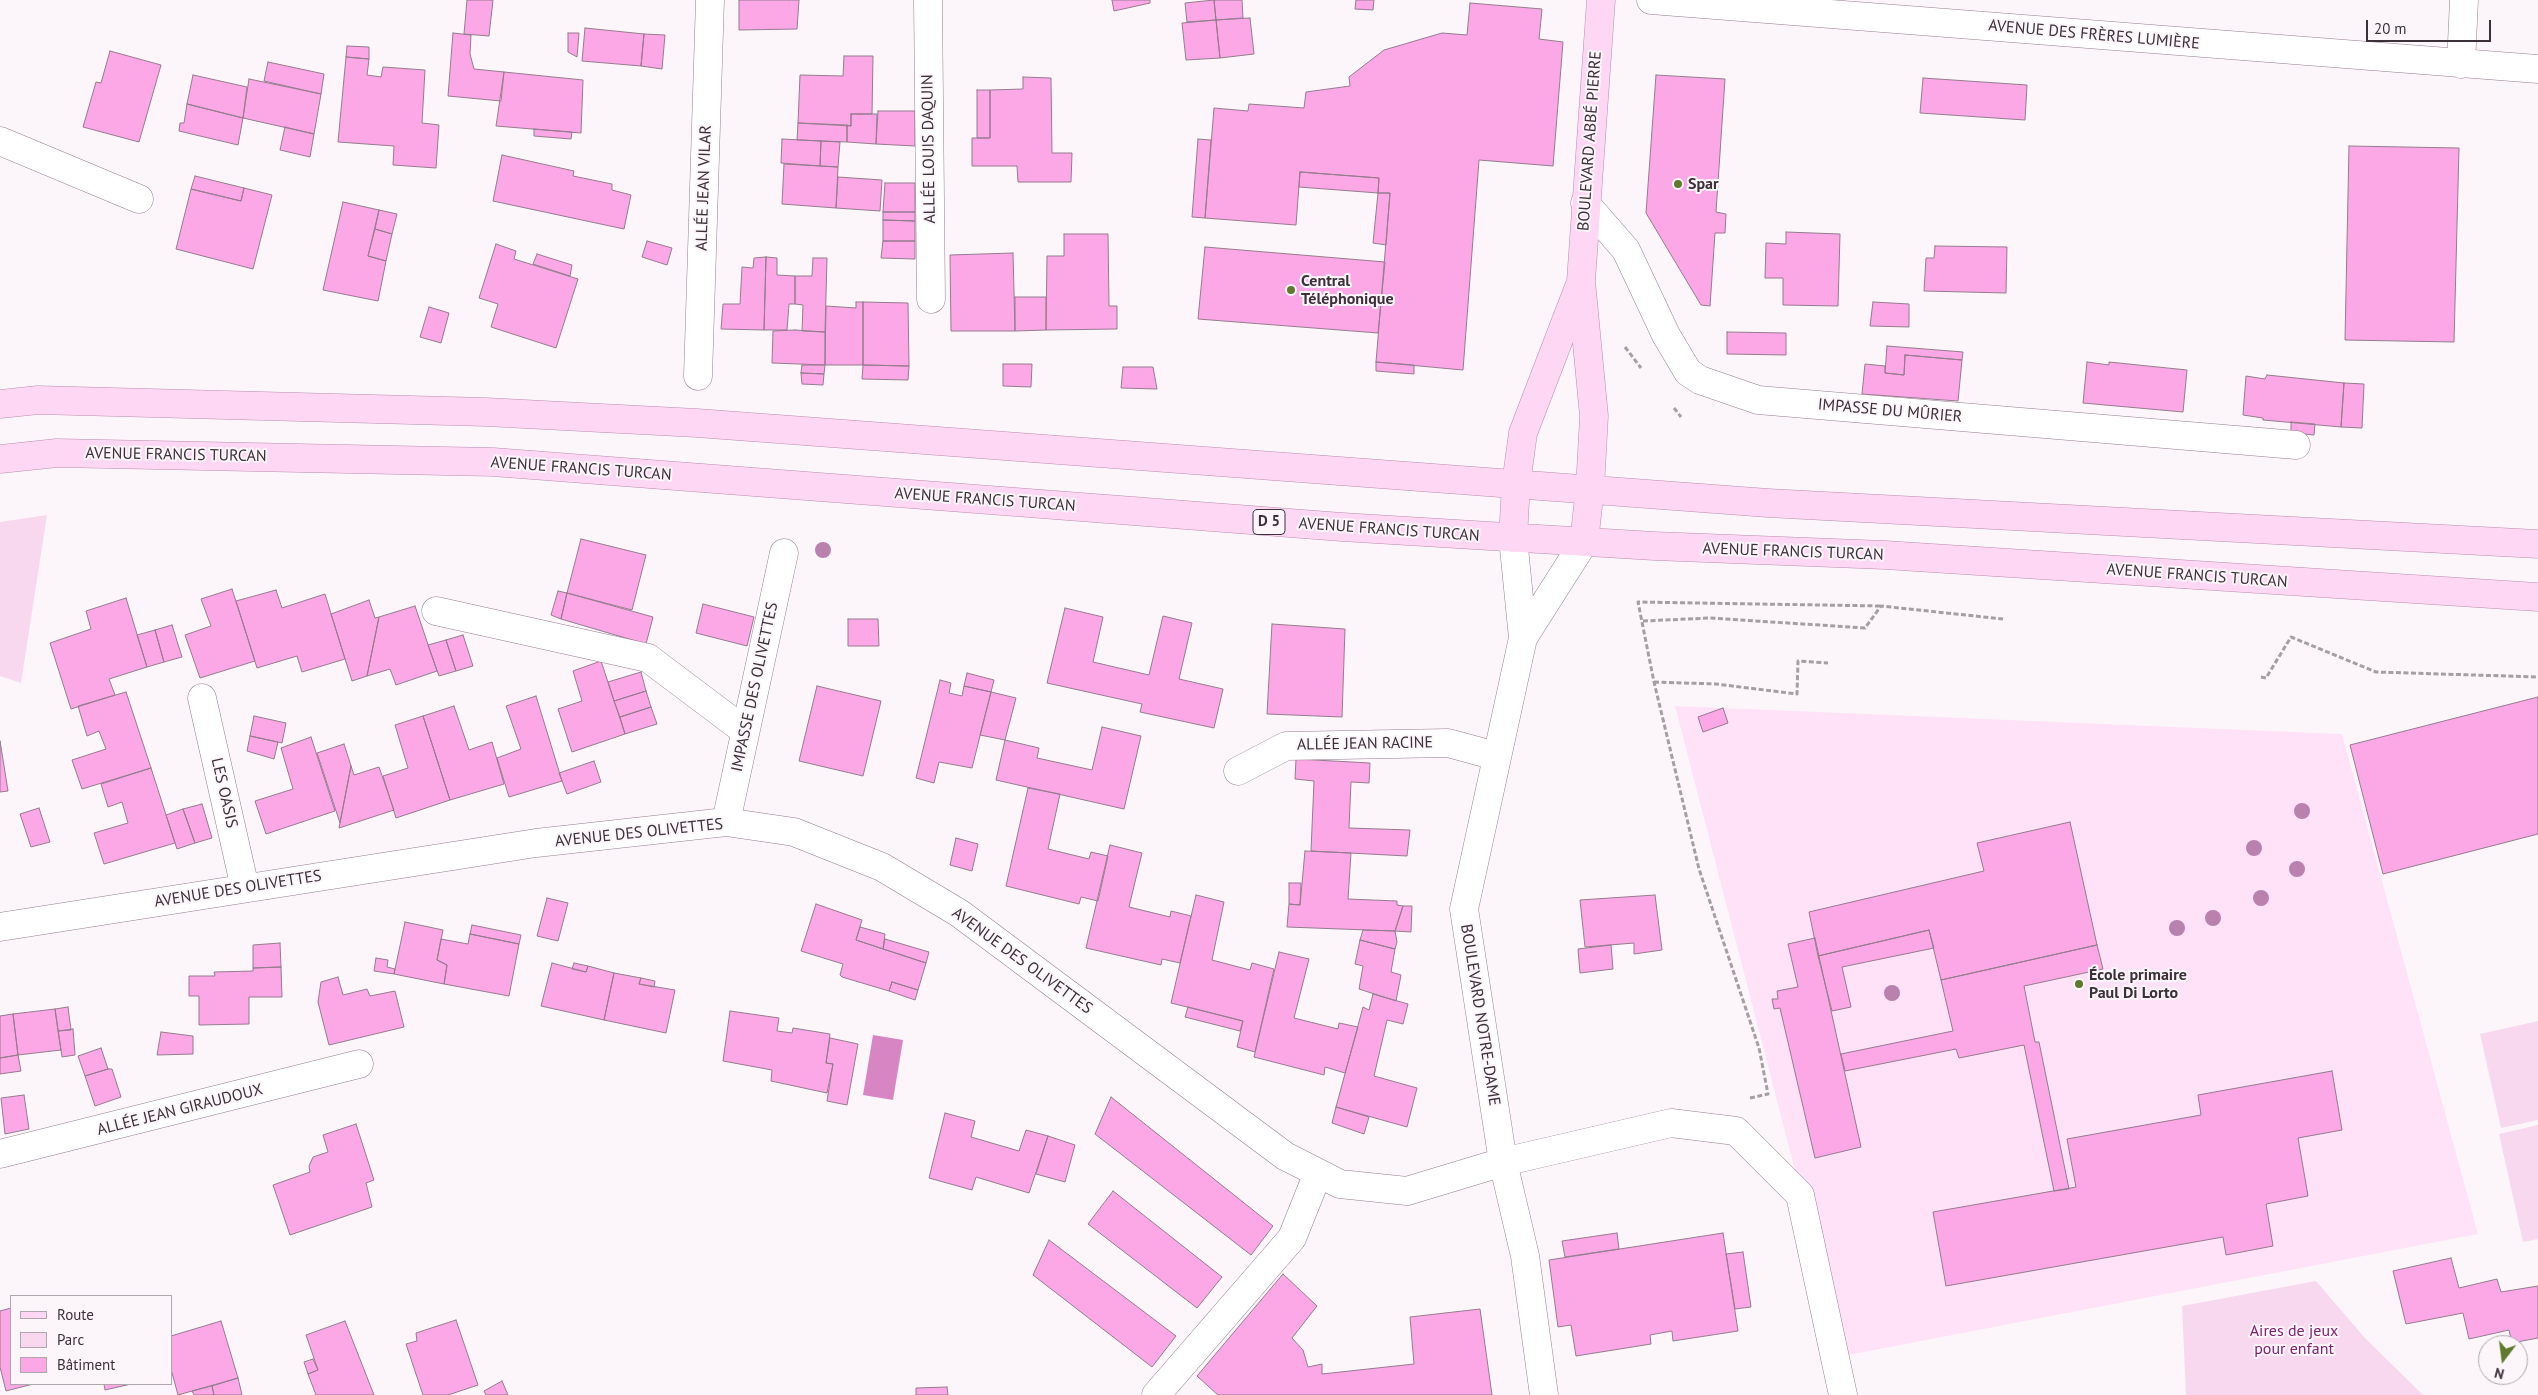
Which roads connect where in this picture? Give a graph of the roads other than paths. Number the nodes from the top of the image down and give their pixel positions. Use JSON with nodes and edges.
{"nodes":[{"id":1,"x":710,"y":0,"type":"edge"},
{"id":2,"x":928,"y":0,"type":"edge"},
{"id":3,"x":1601,"y":0,"type":"edge"},
{"id":4,"x":1651,"y":0,"type":"edge"},
{"id":5,"x":2464,"y":0,"type":"edge"},
{"id":6,"x":2461,"y":64,"type":"junction"},
{"id":7,"x":2538,"y":69,"type":"edge"},
{"id":8,"x":0,"y":140,"type":"edge"},
{"id":9,"x":139,"y":199,"type":"dead end"},
{"id":10,"x":1585,"y":203,"type":"junction"},
{"id":11,"x":1581,"y":281,"type":"junction"},
{"id":12,"x":931,"y":299,"type":"dead end"},
{"id":13,"x":698,"y":376,"type":"dead end"},
{"id":14,"x":0,"y":404,"type":"edge"},
{"id":15,"x":2296,"y":446,"type":"dead end"},
{"id":16,"x":0,"y":459,"type":"edge"},
{"id":17,"x":1516,"y":484,"type":"junction"},
{"id":18,"x":1590,"y":488,"type":"junction"},
{"id":19,"x":1513,"y":538,"type":"junction"},
{"id":20,"x":1584,"y":542,"type":"junction"},
{"id":21,"x":2538,"y":544,"type":"edge"},
{"id":22,"x":784,"y":552,"type":"dead end"},
{"id":23,"x":2538,"y":597,"type":"edge"},
{"id":24,"x":436,"y":611,"type":"dead end"},
{"id":25,"x":1523,"y":638,"type":"junction"},
{"id":26,"x":202,"y":698,"type":"dead end"},
{"id":27,"x":745,"y":731,"type":"junction"},
{"id":28,"x":1496,"y":756,"type":"junction"},
{"id":29,"x":1238,"y":772,"type":"dead end"},
{"id":30,"x":726,"y":822,"type":"junction"},
{"id":31,"x":246,"y":888,"type":"junction"},
{"id":32,"x":0,"y":927,"type":"edge"},
{"id":33,"x":359,"y":1064,"type":"dead end"},
{"id":34,"x":0,"y":1154,"type":"edge"},
{"id":35,"x":1503,"y":1162,"type":"junction"},
{"id":36,"x":1318,"y":1173,"type":"junction"},
{"id":37,"x":1156,"y":1395,"type":"edge"},
{"id":38,"x":1544,"y":1395,"type":"edge"},
{"id":39,"x":1843,"y":1395,"type":"edge"}],
"edges":[{"from":1,"to":13,"type":"street","name":"ALLÉE JEAN VILAR"},
{"from":2,"to":12,"type":"street","name":"ALLÉE LOUIS DAQUIN"},
{"from":3,"to":10,"type":"main road","name":"BOULEVARD ABBÉ PIERRE"},
{"from":4,"to":6,"type":"street","name":"AVENUE DES FRÈRES LUMIÈRE"},
{"from":5,"to":6,"type":"street"},
{"from":6,"to":7,"type":"street","name":"AVENUE DES FRÈRES LUMIÈRE"},
{"from":8,"to":9,"type":"street"},
{"from":10,"to":11,"type":"main road","name":"BOULEVARD ABBÉ PIERRE"},
{"from":10,"to":15,"type":"street","name":"IMPASSE DU MÛRIER"},
{"from":11,"to":17,"type":"main road","name":"BOULEVARD ABBÉ PIERRE"},
{"from":11,"to":18,"type":"main road","name":"BOULEVARD ABBÉ PIERRE"},
{"from":14,"to":17,"type":"main road"},
{"from":16,"to":19,"type":"main road","name":"AVENUE FRANCIS TURCAN","number":"D 5"},
{"from":17,"to":18,"type":"main road"},
{"from":17,"to":19,"type":"main road","name":"BOULEVARD ABBÉ PIERRE"},
{"from":18,"to":20,"type":"main road","name":"BOULEVARD NOTRE-DAME"},
{"from":18,"to":21,"type":"main road"},
{"from":19,"to":20,"type":"main road","name":"AVENUE FRANCIS TURCAN","number":"D 5"},
{"from":19,"to":25,"type":"street","name":"BOULEVARD NOTRE-DAME"},
{"from":20,"to":23,"type":"main road","name":"AVENUE FRANCIS TURCAN","number":"D 5"},
{"from":20,"to":25,"type":"street","name":"BOULEVARD NOTRE-DAME"},
{"from":22,"to":27,"type":"street","name":"IMPASSE DES OLIVETTES"},
{"from":24,"to":27,"type":"street"},
{"from":25,"to":28,"type":"street","name":"BOULEVARD NOTRE-DAME"},
{"from":26,"to":31,"type":"street","name":"LES OASIS"},
{"from":27,"to":30,"type":"street","name":"IMPASSE DES OLIVETTES"},
{"from":28,"to":29,"type":"street","name":"ALLÉE JEAN RACINE"},
{"from":28,"to":35,"type":"street","name":"BOULEVARD NOTRE-DAME"},
{"from":30,"to":31,"type":"street","name":"AVENUE DES OLIVETTES"},
{"from":30,"to":36,"type":"street","name":"AVENUE DES OLIVETTES"},
{"from":31,"to":32,"type":"street","name":"AVENUE DES OLIVETTES"},
{"from":33,"to":34,"type":"street","name":"ALLÉE JEAN GIRAUDOUX"},
{"from":35,"to":36,"type":"street","name":"AVENUE DES OLIVETTES"},
{"from":35,"to":38,"type":"street","name":"BOULEVARD NOTRE-DAME"},
{"from":35,"to":39,"type":"street","name":"AVENUE DES OLIVETTES"},
{"from":36,"to":37,"type":"street"}]}
